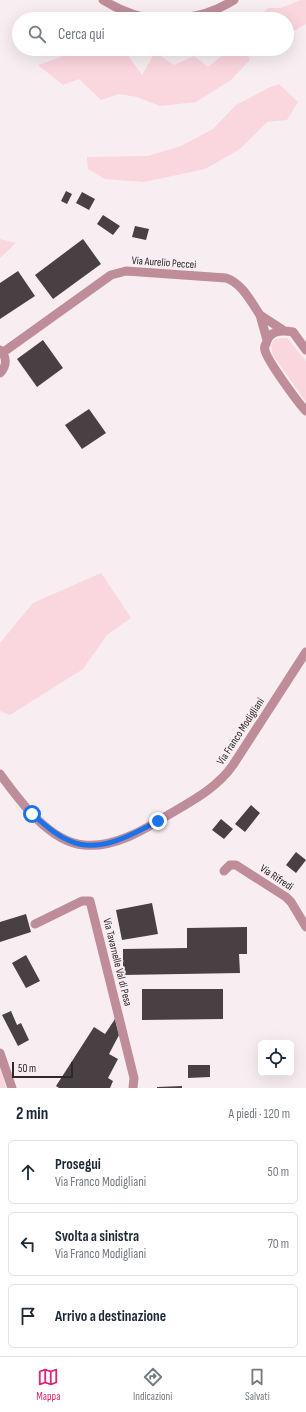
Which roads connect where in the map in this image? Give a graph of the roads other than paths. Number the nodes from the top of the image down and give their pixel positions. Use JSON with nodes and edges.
{"nodes":[{"id":1,"x":103,"y":0,"type":"edge"},
{"id":2,"x":234,"y":0,"type":"edge"},
{"id":3,"x":128,"y":12,"type":"edge"},
{"id":4,"x":212,"y":12,"type":"edge"},
{"id":5,"x":260,"y":315,"type":"junction"},
{"id":6,"x":283,"y":330,"type":"junction"},
{"id":7,"x":267,"y":340,"type":"junction"},
{"id":8,"x":306,"y":350,"type":"edge"},
{"id":9,"x":1,"y":352,"type":"edge"},
{"id":10,"x":0,"y":373,"type":"edge"},
{"id":11,"x":306,"y":411,"type":"edge"},
{"id":12,"x":306,"y":652,"type":"edge"},
{"id":13,"x":0,"y":774,"type":"edge"},
{"id":14,"x":224,"y":871,"type":"dead end"},
{"id":15,"x":35,"y":924,"type":"dead end"},
{"id":16,"x":306,"y":927,"type":"edge"},
{"id":17,"x":0,"y":1053,"type":"edge"},
{"id":18,"x":12,"y":1088,"type":"edge"},
{"id":19,"x":133,"y":1088,"type":"edge"}],
"edges":[{"from":1,"to":3,"type":"street"},
{"from":2,"to":4,"type":"street"},
{"from":5,"to":6,"type":"street","name":"Via Aurelio Peccei"},
{"from":5,"to":7,"type":"street","name":"Via Aurelio Peccei"},
{"from":5,"to":9,"type":"street","name":"Via Aurelio Peccei"},
{"from":6,"to":7,"type":"street"},
{"from":6,"to":8,"type":"street","name":"Via Aurelio Peccei"},
{"from":7,"to":11,"type":"street","name":"Via Aurelio Peccei"},
{"from":9,"to":10,"type":"street"},
{"from":12,"to":13,"type":"street","name":"Via Franco Modigliani"},
{"from":14,"to":16,"type":"street","name":"Via Rifredi"},
{"from":15,"to":19,"type":"street","name":"Via Tavarnelle Val di Pesa"},
{"from":17,"to":18,"type":"street"}]}
